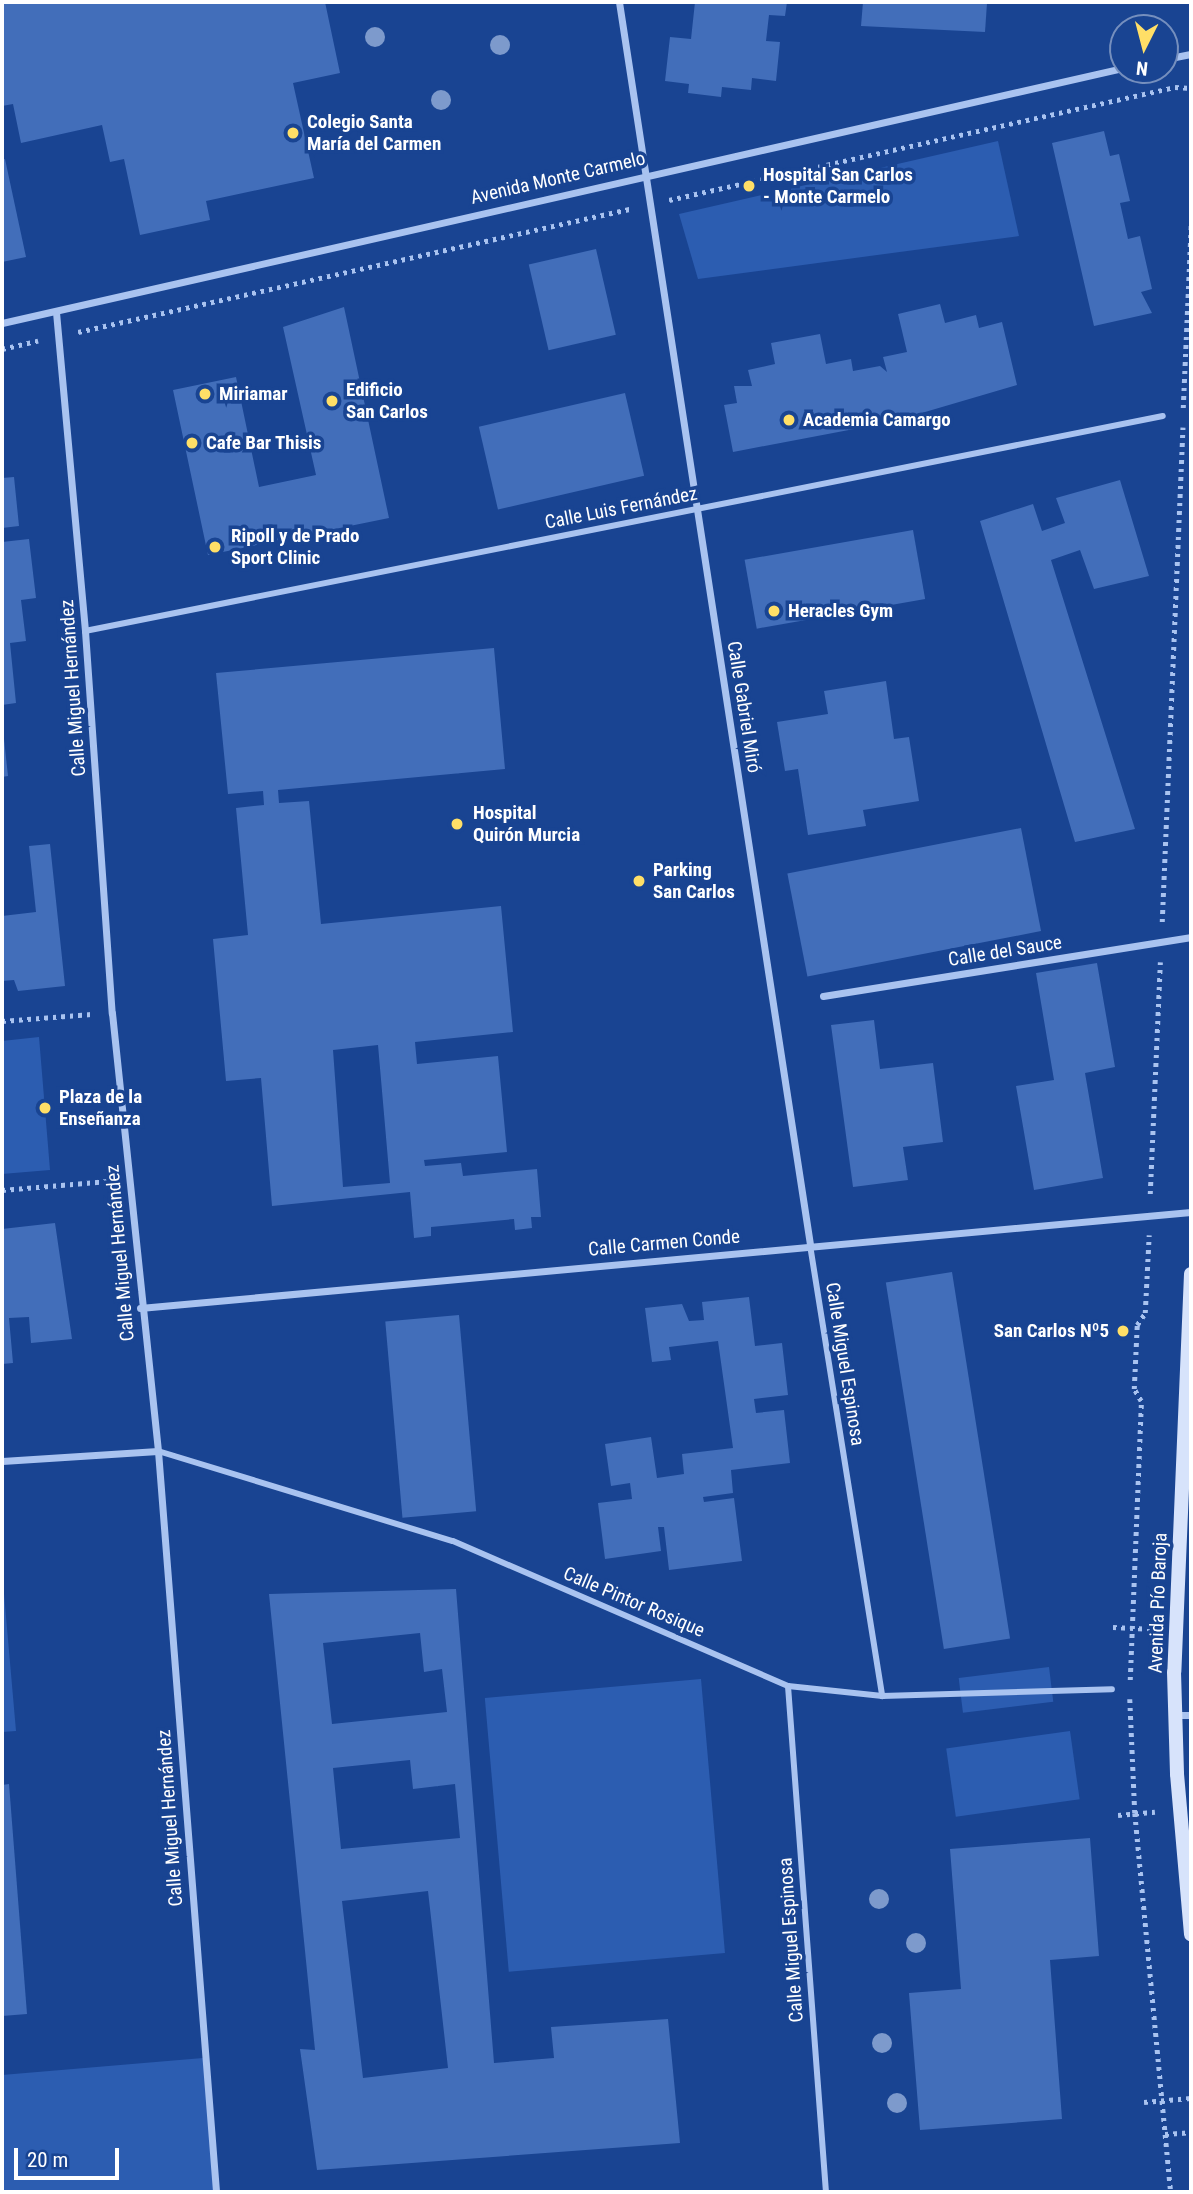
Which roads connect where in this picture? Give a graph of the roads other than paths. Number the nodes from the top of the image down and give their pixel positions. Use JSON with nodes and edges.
{"nodes":[{"id":1,"x":619,"y":2,"type":"edge"},
{"id":2,"x":1109,"y":71,"type":"edge"},
{"id":3,"x":648,"y":173,"type":"junction"},
{"id":4,"x":56,"y":312,"type":"junction"},
{"id":5,"x":2,"y":323,"type":"edge"},
{"id":6,"x":1163,"y":416,"type":"dead end"},
{"id":7,"x":697,"y":509,"type":"junction"},
{"id":8,"x":85,"y":631,"type":"junction"},
{"id":9,"x":1191,"y":937,"type":"edge"},
{"id":10,"x":823,"y":996,"type":"dead end"},
{"id":11,"x":1191,"y":1212,"type":"edge"},
{"id":12,"x":810,"y":1245,"type":"junction"},
{"id":13,"x":1191,"y":1273,"type":"edge"},
{"id":14,"x":140,"y":1308,"type":"junction"},
{"id":15,"x":158,"y":1451,"type":"junction"},
{"id":16,"x":2,"y":1461,"type":"edge"},
{"id":17,"x":788,"y":1686,"type":"junction"},
{"id":18,"x":1112,"y":1689,"type":"dead end"},
{"id":19,"x":882,"y":1696,"type":"junction"},
{"id":20,"x":1175,"y":1715,"type":"junction"},
{"id":21,"x":1191,"y":1715,"type":"edge"},
{"id":22,"x":1191,"y":1934,"type":"edge"},
{"id":23,"x":216,"y":2192,"type":"edge"},
{"id":24,"x":826,"y":2192,"type":"edge"}],
"edges":[{"from":1,"to":3,"type":"street","name":"Calle Gabriel Miró"},
{"from":2,"to":3,"type":"street","name":"Avenida Monte Carmelo"},
{"from":3,"to":4,"type":"street","name":"Avenida Monte Carmelo"},
{"from":3,"to":7,"type":"street","name":"Calle Gabriel Miró"},
{"from":4,"to":5,"type":"street","name":"Avenida Monte Carmelo"},
{"from":4,"to":8,"type":"street","name":"Calle Miguel Hernández"},
{"from":6,"to":7,"type":"street","name":"Calle Luis Fernández"},
{"from":7,"to":8,"type":"street","name":"Calle Luis Fernández"},
{"from":7,"to":12,"type":"street","name":"Calle Gabriel Miró"},
{"from":8,"to":14,"type":"street","name":"Calle Miguel Hernández"},
{"from":9,"to":10,"type":"street","name":"Calle del Sauce"},
{"from":11,"to":12,"type":"street","name":"Calle Carmen Conde"},
{"from":12,"to":14,"type":"street","name":"Calle Carmen Conde"},
{"from":12,"to":19,"type":"street","name":"Calle Miguel Espinosa"},
{"from":13,"to":20,"type":"main road","name":"Avenida Pío Baroja"},
{"from":14,"to":15,"type":"street","name":"Calle Miguel Hernández"},
{"from":15,"to":16,"type":"street"},
{"from":15,"to":17,"type":"street","name":"Calle Pintor Rosique"},
{"from":15,"to":23,"type":"street","name":"Calle Miguel Hernández"},
{"from":17,"to":19,"type":"street","name":"Calle Pintor Rosique"},
{"from":17,"to":24,"type":"street","name":"Calle Miguel Espinosa"},
{"from":18,"to":19,"type":"street","name":"Calle Pintor Rosique"},
{"from":20,"to":21,"type":"street"},
{"from":20,"to":22,"type":"main road","name":"Avenida Pío Baroja"}]}
